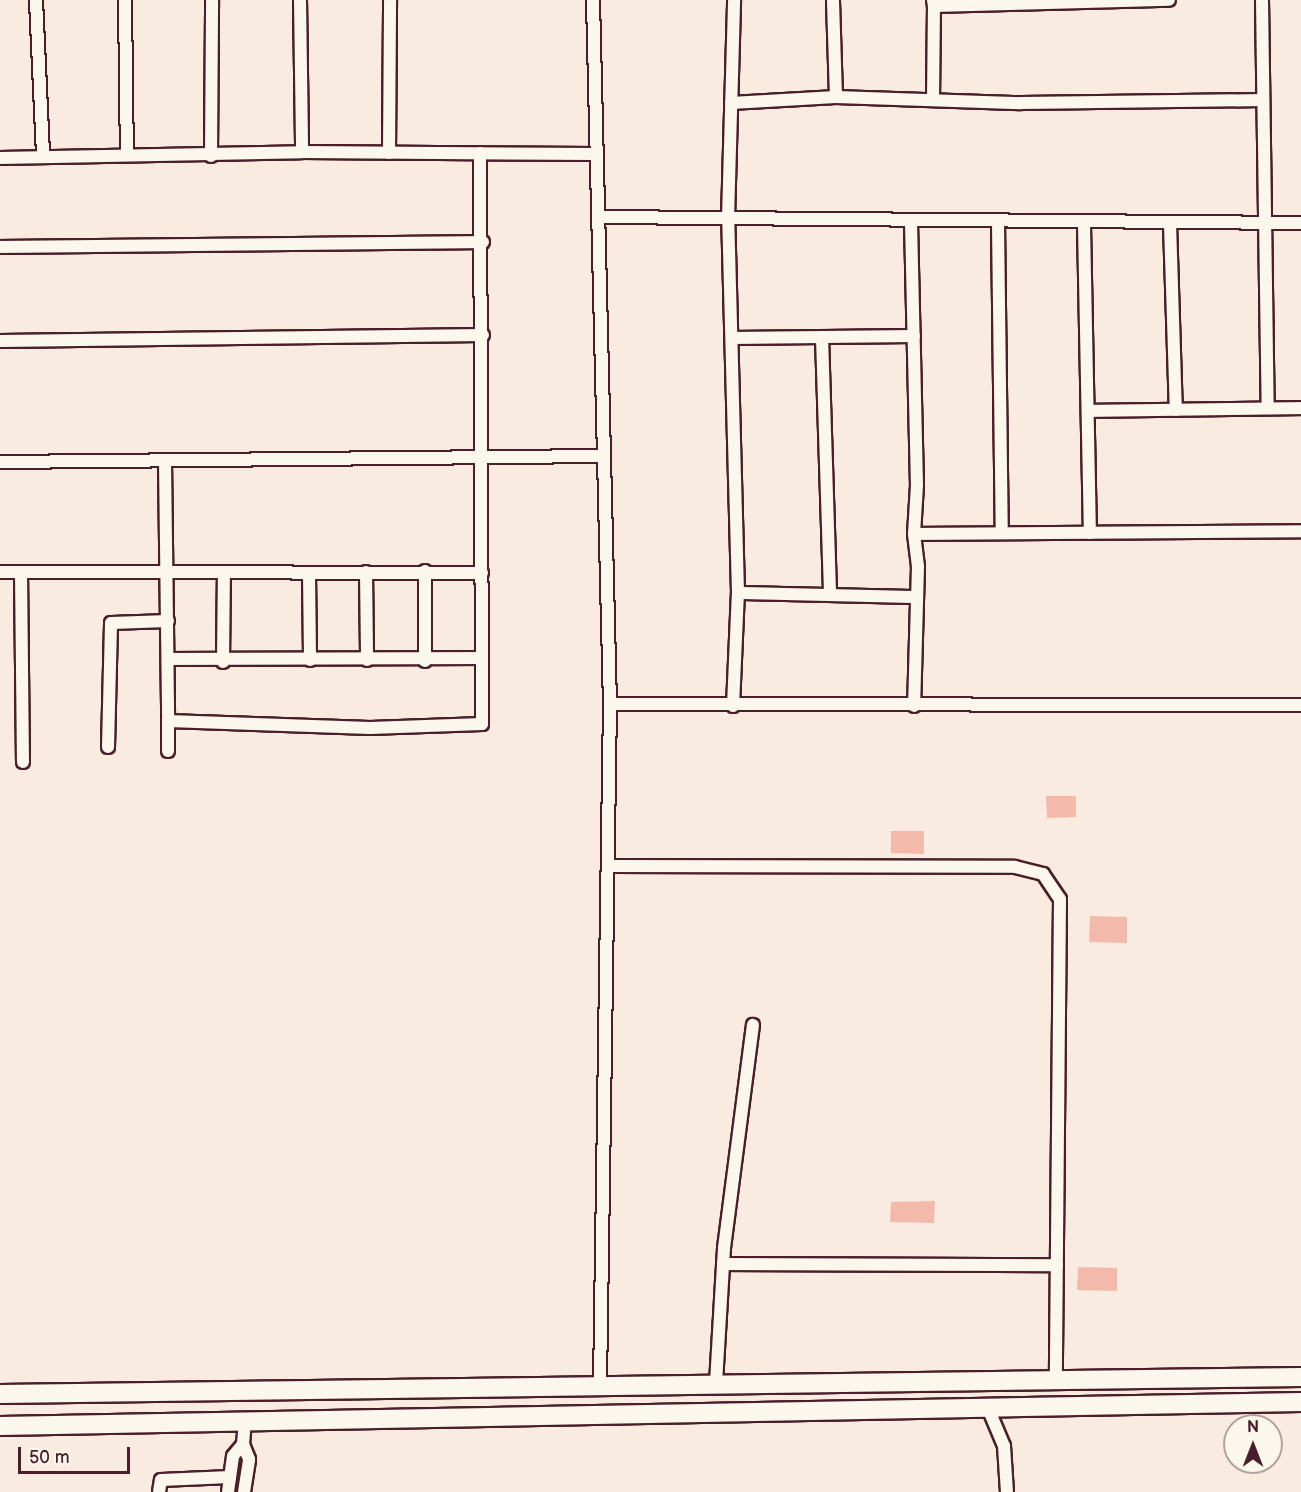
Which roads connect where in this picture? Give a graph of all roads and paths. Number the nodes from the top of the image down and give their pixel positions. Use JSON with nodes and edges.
{"nodes":[{"id":1,"x":36,"y":0,"type":"edge"},
{"id":2,"x":125,"y":0,"type":"edge"},
{"id":3,"x":212,"y":0,"type":"edge"},
{"id":4,"x":300,"y":0,"type":"edge"},
{"id":5,"x":390,"y":0,"type":"edge"},
{"id":6,"x":593,"y":0,"type":"edge"},
{"id":7,"x":734,"y":0,"type":"edge"},
{"id":8,"x":833,"y":0,"type":"edge"},
{"id":9,"x":1169,"y":0,"type":"edge"},
{"id":10,"x":1262,"y":0,"type":"edge"},
{"id":11,"x":934,"y":3,"type":"edge"},
{"id":12,"x":836,"y":98,"type":"junction"},
{"id":13,"x":933,"y":100,"type":"junction"},
{"id":14,"x":1263,"y":100,"type":"junction"},
{"id":15,"x":731,"y":104,"type":"junction"},
{"id":16,"x":302,"y":152,"type":"junction"},
{"id":17,"x":389,"y":153,"type":"junction"},
{"id":18,"x":480,"y":153,"type":"junction"},
{"id":19,"x":596,"y":154,"type":"junction"},
{"id":20,"x":43,"y":155,"type":"junction"},
{"id":21,"x":127,"y":155,"type":"junction"},
{"id":22,"x":211,"y":156,"type":"junction"},
{"id":23,"x":0,"y":158,"type":"edge"},
{"id":24,"x":598,"y":217,"type":"junction"},
{"id":25,"x":728,"y":219,"type":"junction"},
{"id":26,"x":911,"y":222,"type":"junction"},
{"id":27,"x":1265,"y":222,"type":"junction"},
{"id":28,"x":998,"y":223,"type":"junction"},
{"id":29,"x":1301,"y":223,"type":"edge"},
{"id":30,"x":1170,"y":224,"type":"junction"},
{"id":31,"x":1084,"y":225,"type":"junction"},
{"id":32,"x":483,"y":242,"type":"junction"},
{"id":33,"x":0,"y":247,"type":"edge"},
{"id":34,"x":483,"y":335,"type":"junction"},
{"id":35,"x":914,"y":336,"type":"junction"},
{"id":36,"x":822,"y":337,"type":"junction"},
{"id":37,"x":732,"y":338,"type":"junction"},
{"id":38,"x":0,"y":341,"type":"edge"},
{"id":39,"x":1268,"y":408,"type":"junction"},
{"id":40,"x":1301,"y":408,"type":"edge"},
{"id":41,"x":1176,"y":410,"type":"junction"},
{"id":42,"x":1088,"y":411,"type":"junction"},
{"id":43,"x":604,"y":456,"type":"junction"},
{"id":44,"x":482,"y":458,"type":"junction"},
{"id":45,"x":165,"y":461,"type":"junction"},
{"id":46,"x":0,"y":462,"type":"edge"},
{"id":47,"x":1301,"y":531,"type":"edge"},
{"id":48,"x":1090,"y":532,"type":"junction"},
{"id":49,"x":1002,"y":533,"type":"junction"},
{"id":50,"x":914,"y":534,"type":"junction"},
{"id":51,"x":426,"y":571,"type":"junction"},
{"id":52,"x":0,"y":572,"type":"edge"},
{"id":53,"x":21,"y":572,"type":"junction"},
{"id":54,"x":366,"y":572,"type":"junction"},
{"id":55,"x":167,"y":573,"type":"junction"},
{"id":56,"x":224,"y":573,"type":"junction"},
{"id":57,"x":482,"y":573,"type":"junction"},
{"id":58,"x":309,"y":574,"type":"junction"},
{"id":59,"x":738,"y":593,"type":"junction"},
{"id":60,"x":830,"y":593,"type":"junction"},
{"id":61,"x":916,"y":597,"type":"junction"},
{"id":62,"x":168,"y":621,"type":"junction"},
{"id":63,"x":482,"y":658,"type":"junction"},
{"id":64,"x":168,"y":659,"type":"junction"},
{"id":65,"x":310,"y":660,"type":"junction"},
{"id":66,"x":367,"y":660,"type":"junction"},
{"id":67,"x":426,"y":661,"type":"junction"},
{"id":68,"x":223,"y":662,"type":"junction"},
{"id":69,"x":610,"y":704,"type":"junction"},
{"id":70,"x":1301,"y":705,"type":"edge"},
{"id":71,"x":733,"y":706,"type":"junction"},
{"id":72,"x":914,"y":706,"type":"junction"},
{"id":73,"x":168,"y":721,"type":"junction"},
{"id":74,"x":108,"y":747,"type":"dead end"},
{"id":75,"x":168,"y":752,"type":"dead end"},
{"id":76,"x":23,"y":762,"type":"dead end"},
{"id":77,"x":608,"y":866,"type":"junction"},
{"id":78,"x":753,"y":1025,"type":"dead end"},
{"id":79,"x":723,"y":1264,"type":"junction"},
{"id":80,"x":1057,"y":1265,"type":"junction"},
{"id":81,"x":1301,"y":1377,"type":"edge"},
{"id":82,"x":1056,"y":1380,"type":"junction"},
{"id":83,"x":716,"y":1383,"type":"junction"},
{"id":84,"x":600,"y":1385,"type":"junction"},
{"id":85,"x":0,"y":1394,"type":"edge"},
{"id":86,"x":1301,"y":1402,"type":"edge"},
{"id":87,"x":988,"y":1408,"type":"junction"},
{"id":88,"x":245,"y":1421,"type":"junction"},
{"id":89,"x":0,"y":1426,"type":"edge"},
{"id":90,"x":243,"y":1444,"type":"junction"},
{"id":91,"x":230,"y":1477,"type":"junction"},
{"id":92,"x":159,"y":1492,"type":"edge"},
{"id":93,"x":228,"y":1492,"type":"edge"},
{"id":94,"x":244,"y":1492,"type":"edge"},
{"id":95,"x":1007,"y":1492,"type":"edge"}],
"edges":[{"from":1,"to":20,"type":"street"},
{"from":2,"to":21,"type":"street"},
{"from":3,"to":22,"type":"street"},
{"from":4,"to":16,"type":"street"},
{"from":5,"to":17,"type":"street"},
{"from":6,"to":19,"type":"street"},
{"from":7,"to":15,"type":"street"},
{"from":8,"to":12,"type":"street"},
{"from":9,"to":11,"type":"street"},
{"from":10,"to":14,"type":"street"},
{"from":11,"to":13,"type":"street"},
{"from":12,"to":13,"type":"street"},
{"from":12,"to":15,"type":"street"},
{"from":13,"to":14,"type":"street"},
{"from":14,"to":27,"type":"street"},
{"from":15,"to":25,"type":"street"},
{"from":16,"to":17,"type":"street"},
{"from":16,"to":22,"type":"street"},
{"from":17,"to":18,"type":"street"},
{"from":18,"to":19,"type":"street"},
{"from":18,"to":32,"type":"street"},
{"from":19,"to":24,"type":"street"},
{"from":20,"to":21,"type":"street"},
{"from":20,"to":23,"type":"street"},
{"from":21,"to":22,"type":"street"},
{"from":24,"to":25,"type":"street"},
{"from":24,"to":43,"type":"street"},
{"from":25,"to":26,"type":"street"},
{"from":25,"to":37,"type":"street"},
{"from":26,"to":28,"type":"street"},
{"from":26,"to":35,"type":"street"},
{"from":27,"to":29,"type":"street"},
{"from":27,"to":30,"type":"street"},
{"from":27,"to":39,"type":"street"},
{"from":28,"to":31,"type":"street"},
{"from":28,"to":49,"type":"street"},
{"from":30,"to":31,"type":"street"},
{"from":30,"to":41,"type":"street"},
{"from":31,"to":42,"type":"street"},
{"from":32,"to":33,"type":"street"},
{"from":32,"to":34,"type":"street"},
{"from":34,"to":38,"type":"street"},
{"from":34,"to":44,"type":"street"},
{"from":35,"to":36,"type":"street"},
{"from":35,"to":50,"type":"street"},
{"from":36,"to":37,"type":"street"},
{"from":36,"to":60,"type":"street"},
{"from":37,"to":59,"type":"street"},
{"from":39,"to":40,"type":"street"},
{"from":39,"to":41,"type":"street"},
{"from":41,"to":42,"type":"street"},
{"from":42,"to":48,"type":"street"},
{"from":43,"to":44,"type":"street"},
{"from":43,"to":69,"type":"street"},
{"from":44,"to":45,"type":"street"},
{"from":44,"to":57,"type":"street"},
{"from":45,"to":46,"type":"street"},
{"from":45,"to":55,"type":"street"},
{"from":47,"to":48,"type":"street"},
{"from":48,"to":49,"type":"street"},
{"from":49,"to":50,"type":"street"},
{"from":50,"to":61,"type":"street"},
{"from":51,"to":54,"type":"street"},
{"from":51,"to":57,"type":"street"},
{"from":51,"to":67,"type":"street"},
{"from":52,"to":53,"type":"street"},
{"from":53,"to":55,"type":"street"},
{"from":53,"to":76,"type":"street"},
{"from":54,"to":58,"type":"street"},
{"from":54,"to":66,"type":"street"},
{"from":55,"to":56,"type":"street"},
{"from":55,"to":62,"type":"street"},
{"from":56,"to":58,"type":"street"},
{"from":56,"to":68,"type":"street"},
{"from":57,"to":63,"type":"street"},
{"from":58,"to":65,"type":"street"},
{"from":59,"to":60,"type":"street"},
{"from":59,"to":71,"type":"street"},
{"from":60,"to":61,"type":"street"},
{"from":61,"to":72,"type":"street"},
{"from":62,"to":64,"type":"street"},
{"from":62,"to":74,"type":"street"},
{"from":63,"to":67,"type":"street"},
{"from":63,"to":73,"type":"street"},
{"from":64,"to":68,"type":"street"},
{"from":64,"to":73,"type":"street"},
{"from":65,"to":66,"type":"street"},
{"from":65,"to":68,"type":"street"},
{"from":66,"to":67,"type":"street"},
{"from":69,"to":71,"type":"street"},
{"from":69,"to":77,"type":"street"},
{"from":70,"to":72,"type":"street"},
{"from":71,"to":72,"type":"street"},
{"from":73,"to":75,"type":"street"},
{"from":77,"to":80,"type":"street"},
{"from":77,"to":84,"type":"street"},
{"from":78,"to":79,"type":"street"},
{"from":79,"to":80,"type":"street"},
{"from":79,"to":83,"type":"street"},
{"from":80,"to":82,"type":"street"},
{"from":81,"to":82,"type":"street"},
{"from":82,"to":83,"type":"street"},
{"from":83,"to":84,"type":"street"},
{"from":84,"to":85,"type":"street"},
{"from":86,"to":87,"type":"street"},
{"from":87,"to":88,"type":"street"},
{"from":87,"to":95,"type":"street"},
{"from":88,"to":89,"type":"street"},
{"from":88,"to":90,"type":"street"},
{"from":90,"to":91,"type":"street"},
{"from":90,"to":94,"type":"street"},
{"from":91,"to":92,"type":"street"},
{"from":91,"to":93,"type":"street"}]}
